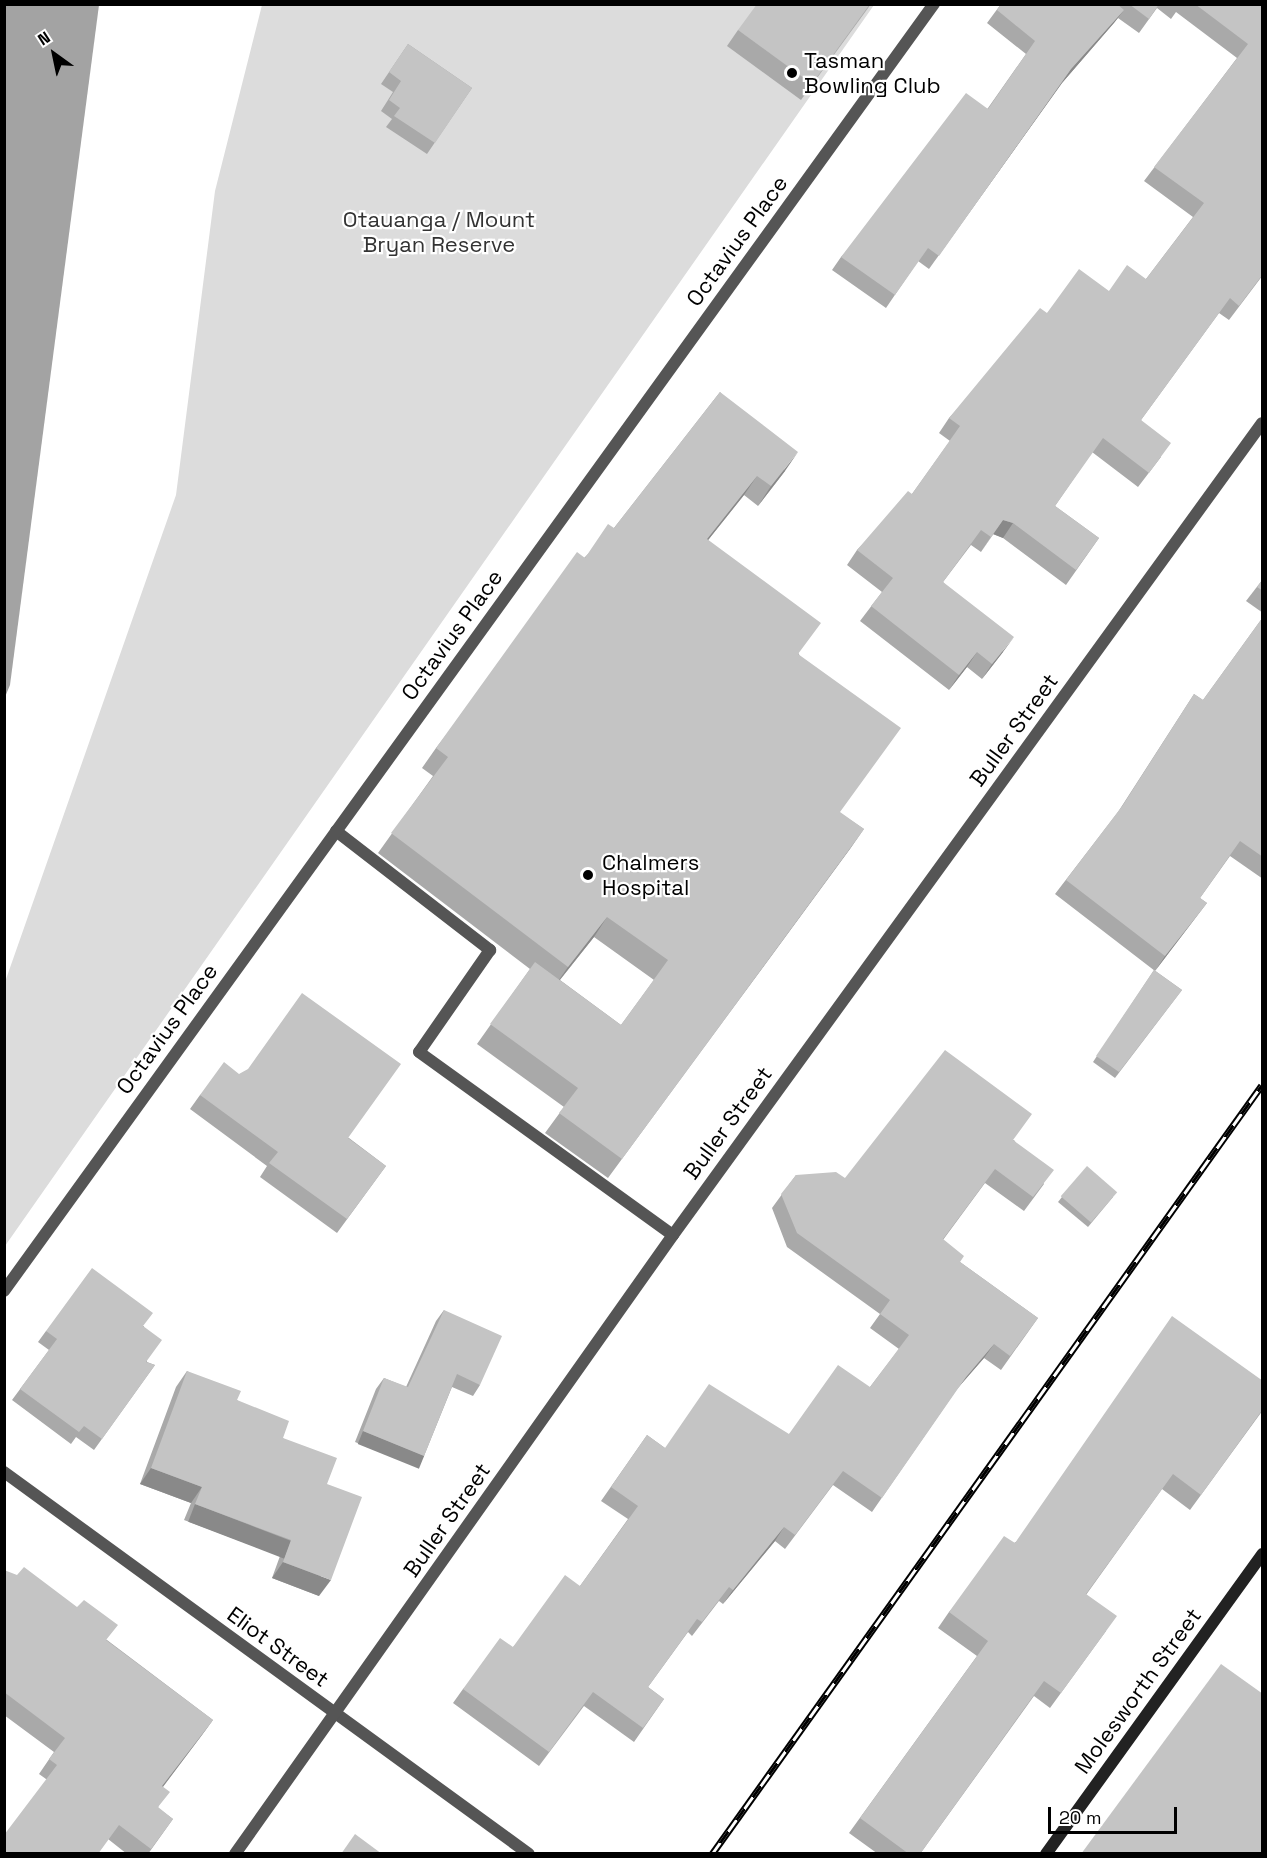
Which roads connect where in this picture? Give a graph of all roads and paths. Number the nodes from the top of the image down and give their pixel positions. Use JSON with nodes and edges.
{"nodes":[{"id":1,"x":934,"y":4,"type":"edge"},
{"id":2,"x":1263,"y":423,"type":"edge"},
{"id":3,"x":336,"y":831,"type":"junction"},
{"id":4,"x":673,"y":1235,"type":"junction"},
{"id":5,"x":4,"y":1291,"type":"edge"},
{"id":6,"x":4,"y":1472,"type":"edge"},
{"id":7,"x":1261,"y":1558,"type":"edge"},
{"id":8,"x":336,"y":1715,"type":"junction"},
{"id":9,"x":235,"y":1854,"type":"edge"},
{"id":10,"x":529,"y":1854,"type":"edge"},
{"id":11,"x":1046,"y":1854,"type":"edge"}],
"edges":[{"from":1,"to":3,"type":"street","name":"Octavius Place"},
{"from":2,"to":4,"type":"street","name":"Buller Street"},
{"from":3,"to":4,"type":"street"},
{"from":3,"to":5,"type":"street","name":"Octavius Place"},
{"from":4,"to":8,"type":"street","name":"Buller Street"},
{"from":6,"to":8,"type":"street","name":"Eliot Street"},
{"from":7,"to":11,"type":"main road","name":"Molesworth Street"},
{"from":8,"to":9,"type":"street","name":"Buller Street"},
{"from":8,"to":10,"type":"street","name":"Eliot Street"}]}
